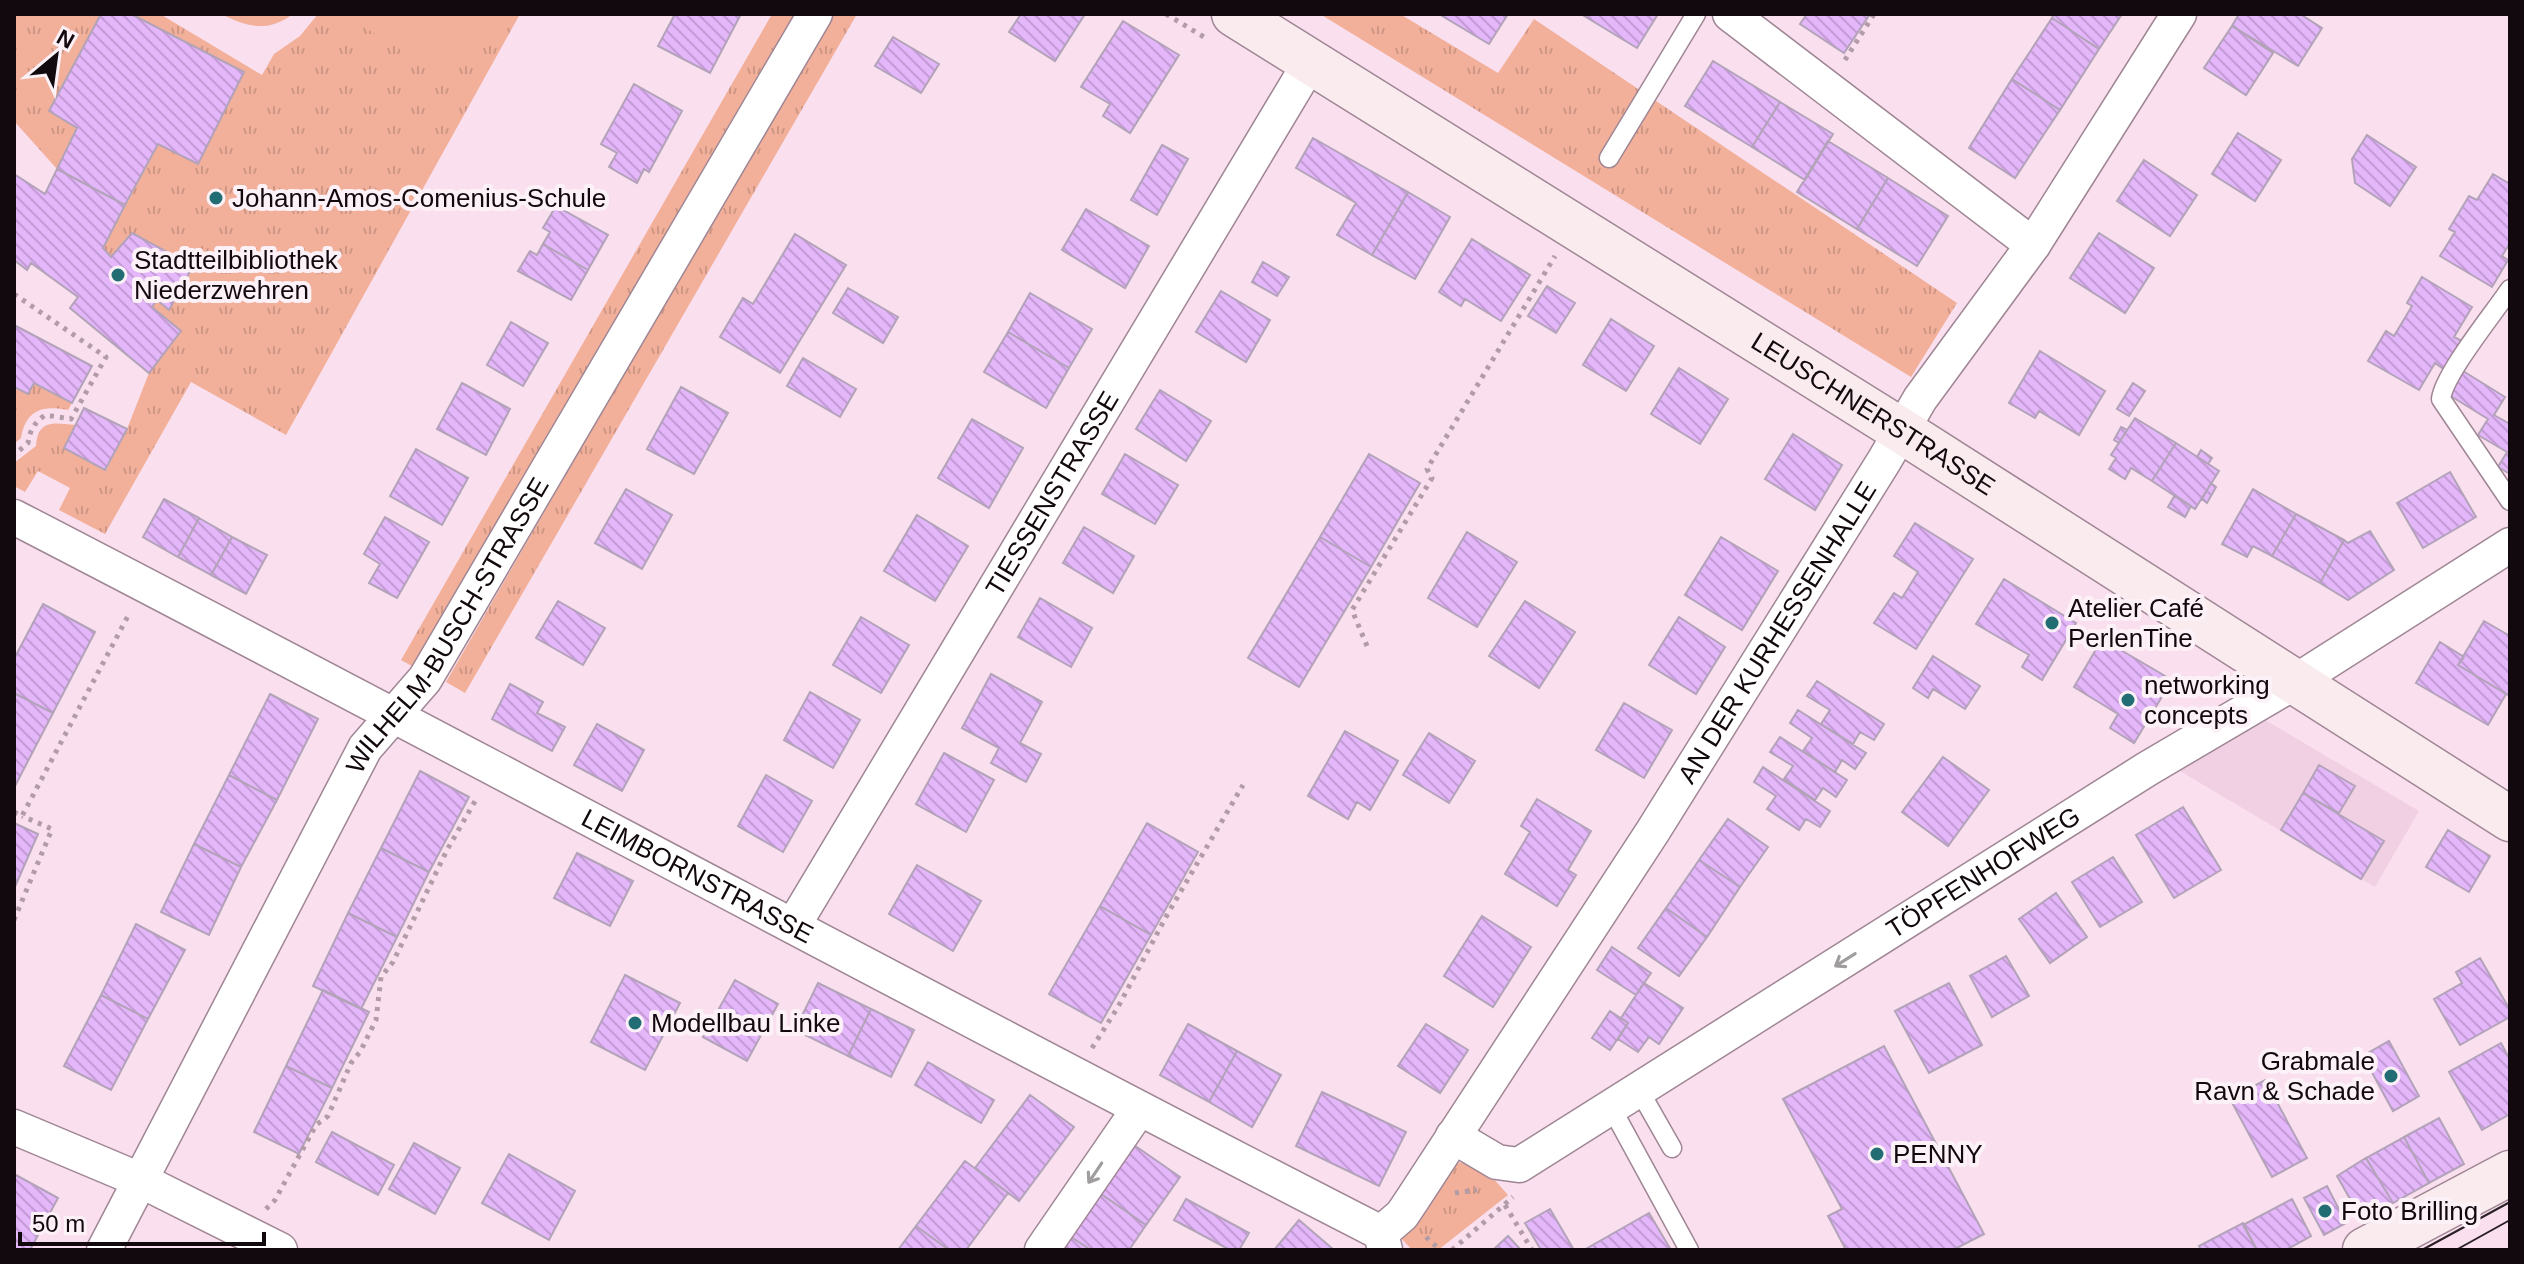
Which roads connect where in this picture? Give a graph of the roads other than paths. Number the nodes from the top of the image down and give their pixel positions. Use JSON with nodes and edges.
{"nodes":[{"id":1,"x":815,"y":14,"type":"edge"},
{"id":2,"x":1234,"y":14,"type":"edge"},
{"id":3,"x":1696,"y":14,"type":"edge"},
{"id":4,"x":1730,"y":14,"type":"edge"},
{"id":5,"x":2179,"y":14,"type":"edge"},
{"id":6,"x":1311,"y":61,"type":"junction"},
{"id":7,"x":1609,"y":158,"type":"dead end"},
{"id":8,"x":2033,"y":245,"type":"junction"},
{"id":9,"x":2510,"y":289,"type":"edge"},
{"id":10,"x":1902,"y":431,"type":"junction"},
{"id":11,"x":2510,"y":501,"type":"edge"},
{"id":12,"x":14,"y":517,"type":"edge"},
{"id":13,"x":2510,"y":545,"type":"edge"},
{"id":14,"x":2295,"y":682,"type":"junction"},
{"id":15,"x":395,"y":715,"type":"junction"},
{"id":16,"x":2510,"y":819,"type":"edge"},
{"id":17,"x":793,"y":926,"type":"junction"},
{"id":18,"x":1639,"y":1090,"type":"junction"},
{"id":19,"x":1611,"y":1107,"type":"junction"},
{"id":20,"x":1139,"y":1109,"type":"junction"},
{"id":21,"x":14,"y":1127,"type":"edge"},
{"id":22,"x":1453,"y":1136,"type":"junction"},
{"id":23,"x":1672,"y":1148,"type":"dead end"},
{"id":24,"x":2510,"y":1173,"type":"edge"},
{"id":25,"x":140,"y":1180,"type":"junction"},
{"id":26,"x":1383,"y":1241,"type":"edge"},
{"id":27,"x":265,"y":1243,"type":"edge"},
{"id":28,"x":104,"y":1250,"type":"edge"},
{"id":29,"x":1042,"y":1250,"type":"edge"},
{"id":30,"x":1689,"y":1250,"type":"edge"},
{"id":31,"x":2365,"y":1250,"type":"edge"}],
"edges":[{"from":1,"to":15,"type":"street","name":"WILHELM-BUSCH-STRASSE"},
{"from":2,"to":6,"type":"main road","name":"LEUSCHNERSTRASSE"},
{"from":3,"to":7,"type":"lane"},
{"from":4,"to":8,"type":"street"},
{"from":5,"to":8,"type":"street","name":"AN DER KURHESSENHALLE"},
{"from":6,"to":10,"type":"main road","name":"LEUSCHNERSTRASSE"},
{"from":6,"to":17,"type":"street","name":"TIESSENSTRASSE"},
{"from":8,"to":10,"type":"street","name":"AN DER KURHESSENHALLE"},
{"from":9,"to":11,"type":"lane"},
{"from":10,"to":14,"type":"main road","name":"LEUSCHNERSTRASSE"},
{"from":10,"to":22,"type":"street","name":"AN DER KURHESSENHALLE"},
{"from":12,"to":15,"type":"street","name":"LEIMBORNSTRASSE"},
{"from":13,"to":14,"type":"street","name":"TÖPFENHOFWEG"},
{"from":14,"to":16,"type":"main road","name":"LEUSCHNERSTRASSE"},
{"from":14,"to":18,"type":"street","name":"TÖPFENHOFWEG","one_way":true},
{"from":15,"to":17,"type":"street","name":"LEIMBORNSTRASSE"},
{"from":15,"to":25,"type":"street","name":"WILHELM-BUSCH-STRASSE"},
{"from":17,"to":20,"type":"street","name":"LEIMBORNSTRASSE"},
{"from":18,"to":19,"type":"street","name":"TÖPFENHOFWEG"},
{"from":18,"to":23,"type":"lane"},
{"from":19,"to":22,"type":"street","name":"TÖPFENHOFWEG"},
{"from":19,"to":30,"type":"lane"},
{"from":20,"to":26,"type":"street","name":"LEIMBORNSTRASSE"},
{"from":20,"to":29,"type":"street","one_way":true},
{"from":21,"to":25,"type":"street"},
{"from":22,"to":26,"type":"street","name":"AN DER KURHESSENHALLE"},
{"from":24,"to":31,"type":"main road"},
{"from":25,"to":27,"type":"street"},
{"from":25,"to":28,"type":"street","name":"WILHELM-BUSCH-STRASSE"}]}
